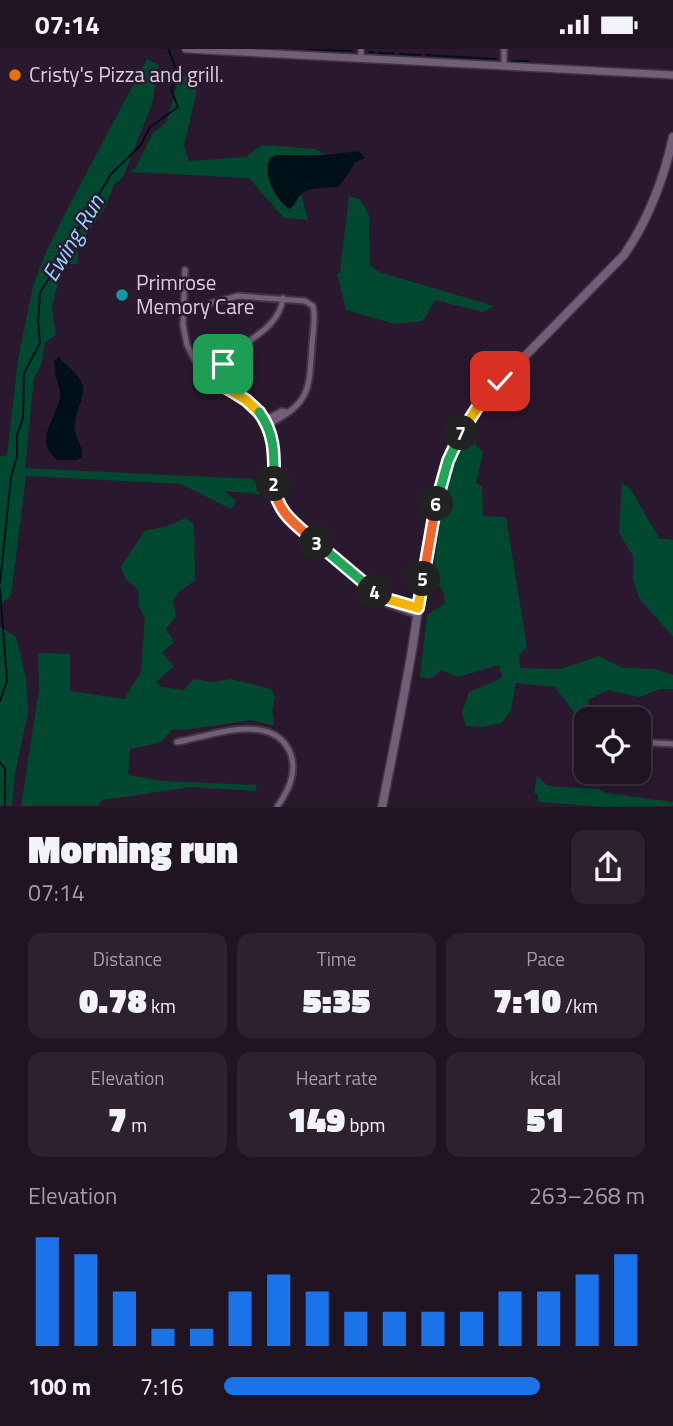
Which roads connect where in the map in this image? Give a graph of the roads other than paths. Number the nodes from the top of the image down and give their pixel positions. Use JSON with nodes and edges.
{"nodes":[{"id":1,"x":186,"y":49,"type":"edge"},
{"id":2,"x":504,"y":49,"type":"edge"},
{"id":3,"x":361,"y":53,"type":"edge"},
{"id":4,"x":503,"y":65,"type":"junction"},
{"id":5,"x":673,"y":75,"type":"edge"},
{"id":6,"x":673,"y":137,"type":"edge"},
{"id":7,"x":185,"y":270,"type":"dead end"},
{"id":8,"x":283,"y":298,"type":"junction"},
{"id":9,"x":211,"y":303,"type":"dead end"},
{"id":10,"x":225,"y":359,"type":"junction"},
{"id":11,"x":207,"y":374,"type":"junction"},
{"id":12,"x":212,"y":379,"type":"junction"},
{"id":13,"x":266,"y":423,"type":"junction"},
{"id":14,"x":418,"y":611,"type":"junction"},
{"id":15,"x":177,"y":742,"type":"dead end"},
{"id":16,"x":651,"y":743,"type":"edge"},
{"id":17,"x":673,"y":744,"type":"edge"},
{"id":18,"x":277,"y":807,"type":"edge"},
{"id":19,"x":382,"y":807,"type":"edge"}],
"edges":[{"from":1,"to":3,"type":"street"},
{"from":2,"to":4,"type":"street"},
{"from":3,"to":4,"type":"street"},
{"from":4,"to":5,"type":"street"},
{"from":6,"to":14,"type":"main road"},
{"from":7,"to":11,"type":"street"},
{"from":8,"to":9,"type":"street"},
{"from":8,"to":10,"type":"street"},
{"from":8,"to":13,"type":"street"},
{"from":10,"to":11,"type":"street"},
{"from":10,"to":12,"type":"street"},
{"from":11,"to":12,"type":"street"},
{"from":12,"to":13,"type":"street"},
{"from":13,"to":14,"type":"street"},
{"from":14,"to":19,"type":"main road"},
{"from":15,"to":18,"type":"street"},
{"from":16,"to":17,"type":"street"}]}
